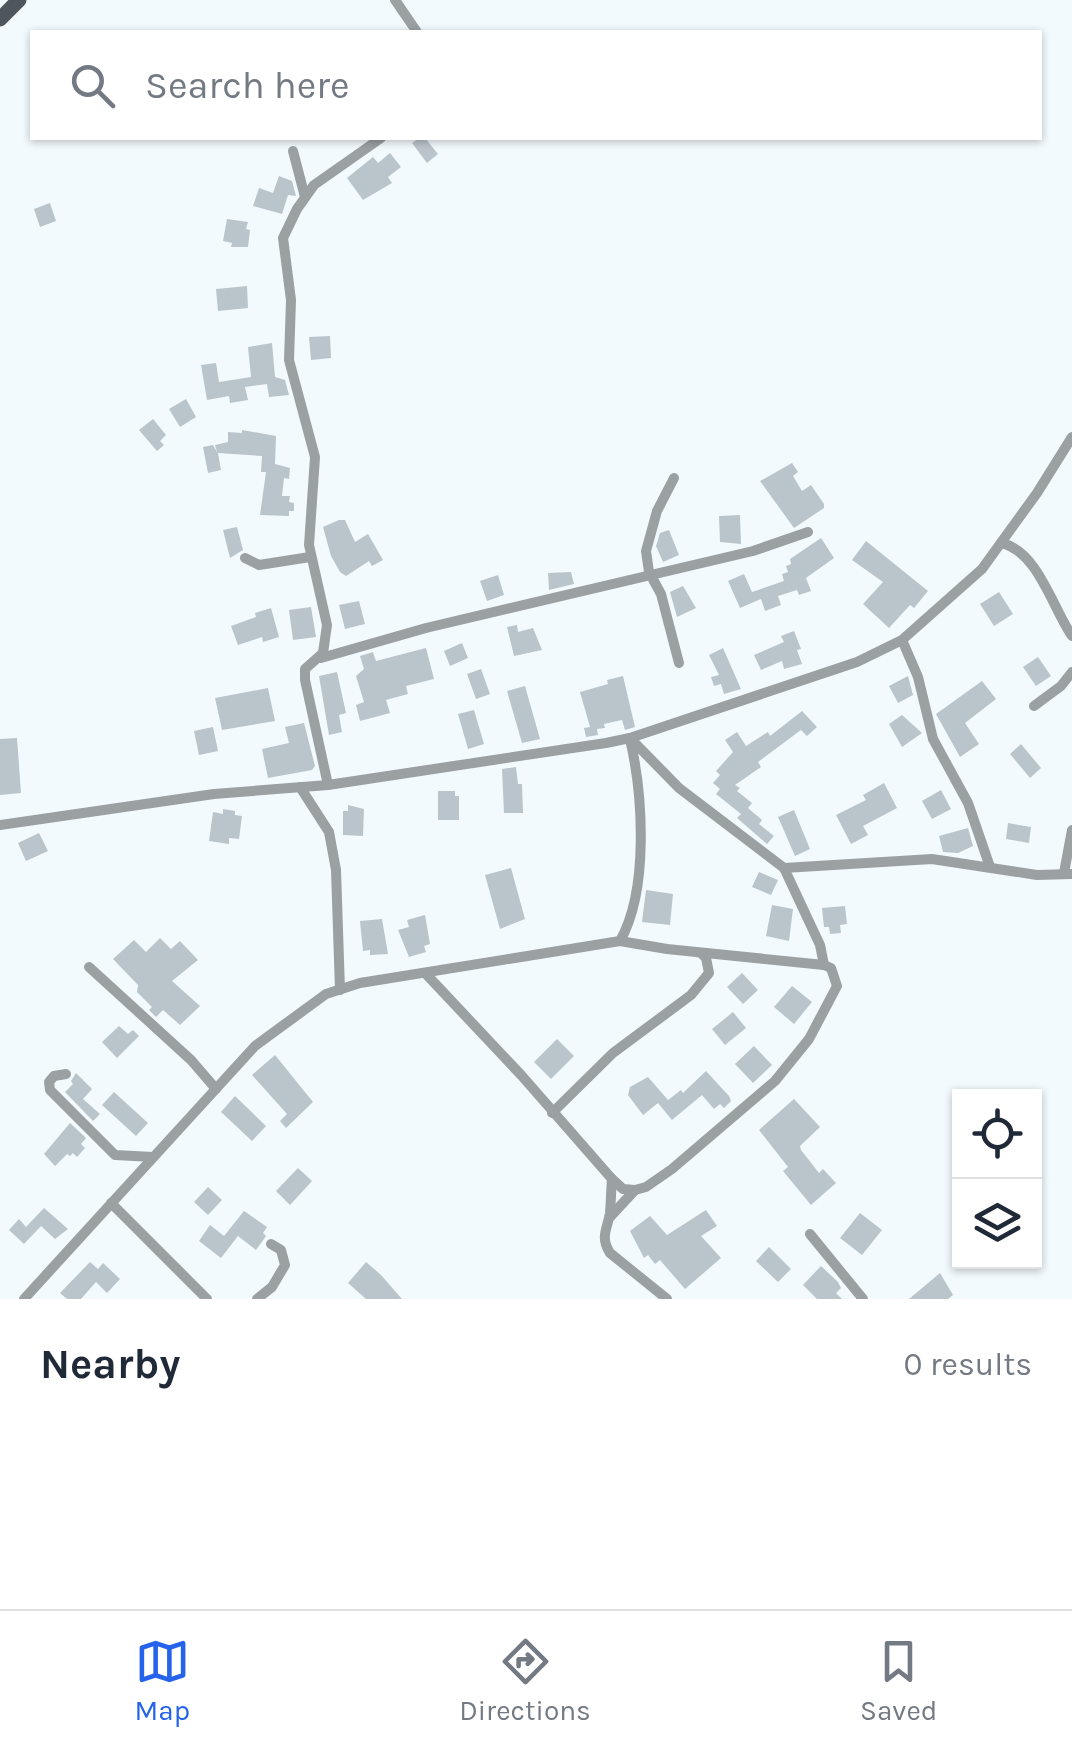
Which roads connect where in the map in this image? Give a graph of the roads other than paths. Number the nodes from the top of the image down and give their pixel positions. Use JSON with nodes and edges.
{"nodes":[{"id":1,"x":19,"y":0,"type":"edge"},
{"id":2,"x":395,"y":0,"type":"edge"},
{"id":3,"x":0,"y":19,"type":"edge"},
{"id":4,"x":416,"y":30,"type":"edge"},
{"id":5,"x":378,"y":140,"type":"edge"},
{"id":6,"x":293,"y":151,"type":"dead end"},
{"id":7,"x":305,"y":197,"type":"junction"},
{"id":8,"x":1072,"y":437,"type":"edge"},
{"id":9,"x":674,"y":478,"type":"dead end"},
{"id":10,"x":808,"y":532,"type":"dead end"},
{"id":11,"x":1000,"y":543,"type":"junction"},
{"id":12,"x":310,"y":557,"type":"junction"},
{"id":13,"x":245,"y":558,"type":"dead end"},
{"id":14,"x":652,"y":576,"type":"junction"},
{"id":15,"x":1072,"y":636,"type":"edge"},
{"id":16,"x":902,"y":640,"type":"junction"},
{"id":17,"x":317,"y":659,"type":"junction"},
{"id":18,"x":680,"y":663,"type":"dead end"},
{"id":19,"x":1072,"y":672,"type":"edge"},
{"id":20,"x":1034,"y":706,"type":"dead end"},
{"id":21,"x":630,"y":738,"type":"junction"},
{"id":22,"x":328,"y":786,"type":"junction"},
{"id":23,"x":300,"y":788,"type":"junction"},
{"id":24,"x":0,"y":824,"type":"edge"},
{"id":25,"x":1072,"y":830,"type":"edge"},
{"id":26,"x":990,"y":867,"type":"junction"},
{"id":27,"x":784,"y":868,"type":"junction"},
{"id":28,"x":1068,"y":874,"type":"edge"},
{"id":29,"x":620,"y":941,"type":"junction"},
{"id":30,"x":701,"y":952,"type":"junction"},
{"id":31,"x":824,"y":965,"type":"junction"},
{"id":32,"x":89,"y":967,"type":"dead end"},
{"id":33,"x":427,"y":975,"type":"junction"},
{"id":34,"x":340,"y":990,"type":"junction"},
{"id":35,"x":66,"y":1074,"type":"dead end"},
{"id":36,"x":216,"y":1089,"type":"junction"},
{"id":37,"x":552,"y":1113,"type":"junction"},
{"id":38,"x":153,"y":1157,"type":"junction"},
{"id":39,"x":612,"y":1179,"type":"junction"},
{"id":40,"x":635,"y":1190,"type":"junction"},
{"id":41,"x":111,"y":1204,"type":"junction"},
{"id":42,"x":610,"y":1218,"type":"junction"},
{"id":43,"x":810,"y":1234,"type":"dead end"},
{"id":44,"x":271,"y":1244,"type":"dead end"},
{"id":45,"x":24,"y":1299,"type":"edge"},
{"id":46,"x":207,"y":1299,"type":"edge"},
{"id":47,"x":257,"y":1299,"type":"edge"},
{"id":48,"x":668,"y":1299,"type":"edge"},
{"id":49,"x":863,"y":1299,"type":"edge"}],
"edges":[{"from":1,"to":3,"type":"main road"},
{"from":2,"to":4,"type":"street"},
{"from":5,"to":7,"type":"street"},
{"from":6,"to":7,"type":"street"},
{"from":7,"to":12,"type":"street"},
{"from":8,"to":11,"type":"street"},
{"from":9,"to":14,"type":"street"},
{"from":10,"to":14,"type":"street"},
{"from":11,"to":15,"type":"street"},
{"from":11,"to":16,"type":"street"},
{"from":12,"to":13,"type":"street"},
{"from":12,"to":17,"type":"street"},
{"from":14,"to":17,"type":"street"},
{"from":14,"to":18,"type":"street"},
{"from":16,"to":21,"type":"street"},
{"from":16,"to":26,"type":"street"},
{"from":17,"to":22,"type":"street"},
{"from":19,"to":20,"type":"street"},
{"from":21,"to":22,"type":"street"},
{"from":21,"to":27,"type":"street"},
{"from":21,"to":29,"type":"street"},
{"from":22,"to":23,"type":"street"},
{"from":23,"to":24,"type":"street"},
{"from":23,"to":34,"type":"street"},
{"from":25,"to":28,"type":"street"},
{"from":26,"to":27,"type":"street"},
{"from":26,"to":28,"type":"street"},
{"from":27,"to":31,"type":"street"},
{"from":29,"to":30,"type":"street"},
{"from":29,"to":33,"type":"street"},
{"from":30,"to":31,"type":"street"},
{"from":30,"to":37,"type":"street"},
{"from":31,"to":40,"type":"street"},
{"from":32,"to":36,"type":"street"},
{"from":33,"to":34,"type":"street"},
{"from":33,"to":37,"type":"street"},
{"from":34,"to":36,"type":"street"},
{"from":35,"to":38,"type":"street"},
{"from":36,"to":38,"type":"street"},
{"from":37,"to":39,"type":"street"},
{"from":38,"to":41,"type":"street"},
{"from":39,"to":40,"type":"street"},
{"from":39,"to":42,"type":"street"},
{"from":40,"to":42,"type":"street"},
{"from":41,"to":45,"type":"street"},
{"from":41,"to":46,"type":"street"},
{"from":42,"to":48,"type":"street"},
{"from":43,"to":49,"type":"street"},
{"from":44,"to":47,"type":"street"}]}
